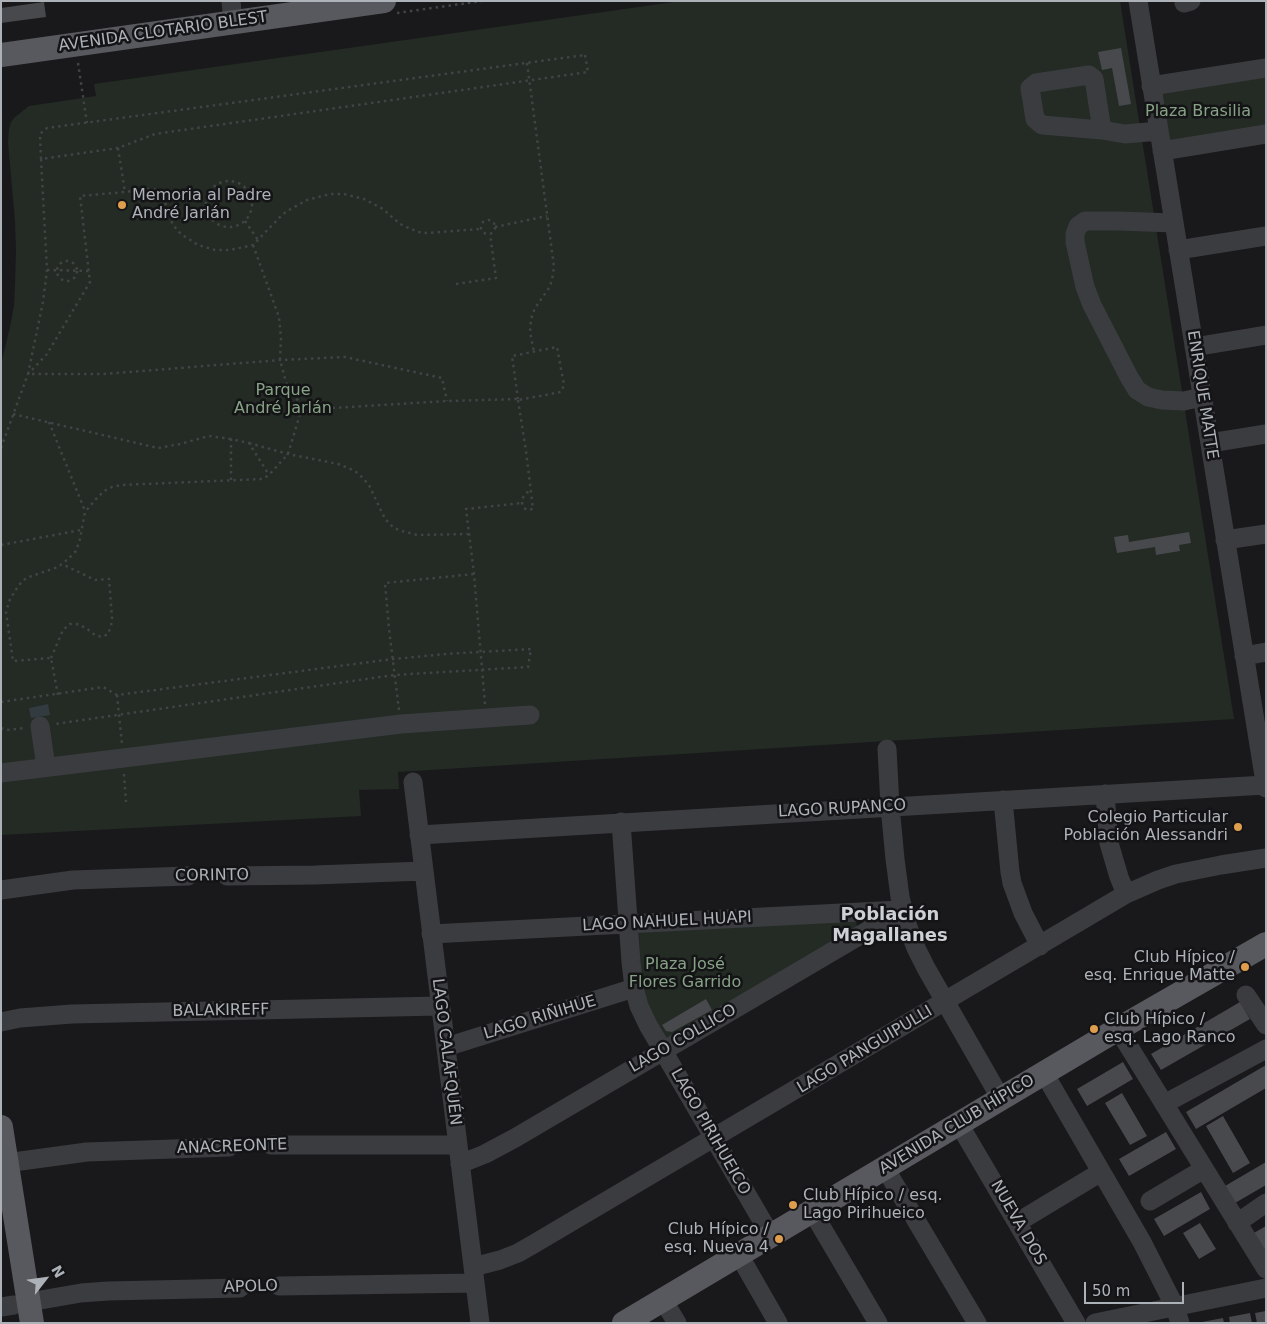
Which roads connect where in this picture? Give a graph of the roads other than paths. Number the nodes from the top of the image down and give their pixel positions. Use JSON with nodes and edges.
{"nodes":[{"id":1,"x":384,"y":1,"type":"edge"},
{"id":2,"x":1138,"y":1,"type":"edge"},
{"id":3,"x":232,"y":12,"type":"edge"},
{"id":4,"x":1,"y":55,"type":"edge"},
{"id":5,"x":1266,"y":68,"type":"edge"},
{"id":6,"x":1151,"y":86,"type":"junction"},
{"id":7,"x":1102,"y":130,"type":"dead end"},
{"id":8,"x":1159,"y":131,"type":"junction"},
{"id":9,"x":1266,"y":134,"type":"edge"},
{"id":10,"x":1162,"y":151,"type":"junction"},
{"id":11,"x":1174,"y":224,"type":"junction"},
{"id":12,"x":1266,"y":236,"type":"edge"},
{"id":13,"x":1178,"y":250,"type":"junction"},
{"id":14,"x":1266,"y":335,"type":"edge"},
{"id":15,"x":1194,"y":347,"type":"junction"},
{"id":16,"x":1202,"y":397,"type":"junction"},
{"id":17,"x":1266,"y":434,"type":"edge"},
{"id":18,"x":1210,"y":444,"type":"junction"},
{"id":19,"x":1266,"y":534,"type":"edge"},
{"id":20,"x":1225,"y":540,"type":"junction"},
{"id":21,"x":1266,"y":652,"type":"edge"},
{"id":22,"x":1244,"y":656,"type":"junction"},
{"id":23,"x":530,"y":715,"type":"dead end"},
{"id":24,"x":40,"y":726,"type":"road end"},
{"id":25,"x":887,"y":748,"type":"dead end"},
{"id":26,"x":46,"y":767,"type":"junction"},
{"id":27,"x":1,"y":773,"type":"edge"},
{"id":28,"x":1265,"y":777,"type":"edge"},
{"id":29,"x":413,"y":782,"type":"dead end"},
{"id":30,"x":1105,"y":794,"type":"junction"},
{"id":31,"x":1003,"y":800,"type":"junction"},
{"id":32,"x":890,"y":806,"type":"junction"},
{"id":33,"x":621,"y":822,"type":"junction"},
{"id":34,"x":419,"y":835,"type":"junction"},
{"id":35,"x":1266,"y":858,"type":"edge"},
{"id":36,"x":424,"y":871,"type":"junction"},
{"id":37,"x":188,"y":876,"type":"dead end"},
{"id":38,"x":227,"y":876,"type":"dead end"},
{"id":39,"x":1,"y":890,"type":"edge"},
{"id":40,"x":1126,"y":894,"type":"junction"},
{"id":41,"x":903,"y":910,"type":"junction"},
{"id":42,"x":628,"y":924,"type":"junction"},
{"id":43,"x":431,"y":934,"type":"junction"},
{"id":44,"x":1266,"y":944,"type":"edge"},
{"id":45,"x":1040,"y":946,"type":"junction"},
{"id":46,"x":634,"y":988,"type":"junction"},
{"id":47,"x":1246,"y":995,"type":"dead end"},
{"id":48,"x":945,"y":1002,"type":"junction"},
{"id":49,"x":440,"y":1006,"type":"junction"},
{"id":50,"x":1,"y":1022,"type":"edge"},
{"id":51,"x":1266,"y":1025,"type":"edge"},
{"id":52,"x":1118,"y":1029,"type":"junction"},
{"id":53,"x":446,"y":1047,"type":"junction"},
{"id":54,"x":1266,"y":1049,"type":"edge"},
{"id":55,"x":663,"y":1051,"type":"junction"},
{"id":56,"x":1044,"y":1073,"type":"junction"},
{"id":57,"x":1001,"y":1099,"type":"junction"},
{"id":58,"x":1164,"y":1104,"type":"junction"},
{"id":59,"x":959,"y":1124,"type":"junction"},
{"id":60,"x":1,"y":1127,"type":"edge"},
{"id":61,"x":714,"y":1138,"type":"junction"},
{"id":62,"x":271,"y":1145,"type":"road end"},
{"id":63,"x":229,"y":1147,"type":"road end"},
{"id":64,"x":459,"y":1154,"type":"junction"},
{"id":65,"x":6,"y":1163,"type":"junction"},
{"id":66,"x":885,"y":1168,"type":"junction"},
{"id":67,"x":1204,"y":1170,"type":"junction"},
{"id":68,"x":1101,"y":1172,"type":"junction"},
{"id":69,"x":1150,"y":1201,"type":"dead end"},
{"id":70,"x":1266,"y":1203,"type":"edge"},
{"id":71,"x":812,"y":1211,"type":"junction"},
{"id":72,"x":1018,"y":1222,"type":"junction"},
{"id":73,"x":1237,"y":1223,"type":"junction"},
{"id":74,"x":7,"y":1229,"type":"edge"},
{"id":75,"x":771,"y":1236,"type":"junction"},
{"id":76,"x":738,"y":1255,"type":"junction"},
{"id":77,"x":1266,"y":1269,"type":"edge"},
{"id":78,"x":474,"y":1275,"type":"junction"},
{"id":79,"x":280,"y":1286,"type":"dead end"},
{"id":80,"x":240,"y":1288,"type":"dead end"},
{"id":81,"x":1266,"y":1288,"type":"edge"},
{"id":82,"x":663,"y":1300,"type":"junction"},
{"id":83,"x":19,"y":1312,"type":"edge"},
{"id":84,"x":1177,"y":1315,"type":"edge"},
{"id":85,"x":480,"y":1323,"type":"edge"},
{"id":86,"x":624,"y":1323,"type":"edge"},
{"id":87,"x":677,"y":1323,"type":"edge"},
{"id":88,"x":778,"y":1323,"type":"edge"},
{"id":89,"x":878,"y":1323,"type":"edge"},
{"id":90,"x":977,"y":1323,"type":"edge"},
{"id":91,"x":1076,"y":1323,"type":"edge"},
{"id":92,"x":1095,"y":1323,"type":"edge"}],
"edges":[{"from":1,"to":3,"type":"main road","name":"AVENIDA CLOTARIO BLEST"},
{"from":2,"to":6,"type":"street","name":"ENRIQUE MATTE"},
{"from":3,"to":4,"type":"main road","name":"AVENIDA CLOTARIO BLEST"},
{"from":5,"to":6,"type":"street"},
{"from":6,"to":8,"type":"street","name":"ENRIQUE MATTE"},
{"from":7,"to":8,"type":"street"},
{"from":8,"to":10,"type":"street","name":"ENRIQUE MATTE"},
{"from":9,"to":10,"type":"street"},
{"from":10,"to":11,"type":"street","name":"ENRIQUE MATTE"},
{"from":11,"to":13,"type":"street","name":"ENRIQUE MATTE"},
{"from":11,"to":16,"type":"street"},
{"from":12,"to":13,"type":"street"},
{"from":13,"to":15,"type":"street","name":"ENRIQUE MATTE"},
{"from":14,"to":15,"type":"street"},
{"from":15,"to":16,"type":"street","name":"ENRIQUE MATTE"},
{"from":16,"to":18,"type":"street","name":"ENRIQUE MATTE"},
{"from":17,"to":18,"type":"street"},
{"from":18,"to":20,"type":"street","name":"ENRIQUE MATTE"},
{"from":19,"to":20,"type":"street"},
{"from":20,"to":22,"type":"street","name":"ENRIQUE MATTE"},
{"from":21,"to":22,"type":"street"},
{"from":22,"to":28,"type":"street","name":"ENRIQUE MATTE"},
{"from":23,"to":26,"type":"street"},
{"from":24,"to":26,"type":"street"},
{"from":25,"to":32,"type":"street"},
{"from":26,"to":27,"type":"street"},
{"from":28,"to":30,"type":"street","name":"LAGO RUPANCO"},
{"from":29,"to":34,"type":"street","name":"LAGO CALAFQUÉN"},
{"from":30,"to":31,"type":"street","name":"LAGO RUPANCO"},
{"from":30,"to":40,"type":"street"},
{"from":31,"to":32,"type":"street","name":"LAGO RUPANCO"},
{"from":31,"to":45,"type":"street"},
{"from":32,"to":33,"type":"street","name":"LAGO RUPANCO"},
{"from":32,"to":41,"type":"street"},
{"from":33,"to":34,"type":"street","name":"LAGO RUPANCO"},
{"from":33,"to":42,"type":"street","name":"LAGO PIRIHUEICO"},
{"from":34,"to":36,"type":"street","name":"LAGO CALAFQUÉN"},
{"from":35,"to":40,"type":"street","name":"LAGO PANGUIPULLI"},
{"from":36,"to":38,"type":"street","name":"CORINTO"},
{"from":36,"to":43,"type":"street","name":"LAGO CALAFQUÉN"},
{"from":37,"to":39,"type":"street","name":"CORINTO"},
{"from":40,"to":45,"type":"street","name":"LAGO PANGUIPULLI"},
{"from":41,"to":42,"type":"street","name":"LAGO NAHUEL HUAPI"},
{"from":41,"to":48,"type":"street"},
{"from":41,"to":55,"type":"street","name":"LAGO COLLICO"},
{"from":42,"to":43,"type":"street","name":"LAGO NAHUEL HUAPI"},
{"from":42,"to":46,"type":"street","name":"LAGO PIRIHUEICO"},
{"from":43,"to":49,"type":"street","name":"LAGO CALAFQUÉN"},
{"from":44,"to":52,"type":"main road","name":"AVENIDA CLUB HÍPICO"},
{"from":45,"to":48,"type":"street","name":"LAGO PANGUIPULLI"},
{"from":46,"to":53,"type":"street","name":"LAGO RIÑIHUE"},
{"from":46,"to":55,"type":"street","name":"LAGO PIRIHUEICO"},
{"from":47,"to":51,"type":"street"},
{"from":48,"to":57,"type":"street"},
{"from":48,"to":61,"type":"street","name":"LAGO PANGUIPULLI"},
{"from":49,"to":50,"type":"street","name":"BALAKIREFF"},
{"from":49,"to":53,"type":"street","name":"LAGO CALAFQUÉN"},
{"from":52,"to":56,"type":"main road","name":"AVENIDA CLUB HÍPICO"},
{"from":52,"to":58,"type":"street"},
{"from":53,"to":64,"type":"street","name":"LAGO CALAFQUÉN"},
{"from":54,"to":58,"type":"street"},
{"from":55,"to":61,"type":"street","name":"LAGO PIRIHUEICO"},
{"from":55,"to":64,"type":"street","name":"LAGO COLLICO"},
{"from":56,"to":57,"type":"main road","name":"AVENIDA CLUB HÍPICO"},
{"from":56,"to":68,"type":"street"},
{"from":57,"to":59,"type":"main road","name":"AVENIDA CLUB HÍPICO"},
{"from":58,"to":67,"type":"street"},
{"from":59,"to":66,"type":"main road","name":"AVENIDA CLUB HÍPICO"},
{"from":59,"to":72,"type":"street","name":"NUEVA DOS"},
{"from":60,"to":65,"type":"main road"},
{"from":61,"to":75,"type":"street","name":"LAGO PIRIHUEICO"},
{"from":61,"to":78,"type":"street","name":"LAGO PANGUIPULLI"},
{"from":62,"to":64,"type":"street","name":"ANACREONTE"},
{"from":63,"to":65,"type":"street","name":"ANACREONTE"},
{"from":64,"to":78,"type":"street","name":"LAGO CALAFQUÉN"},
{"from":65,"to":74,"type":"main road"},
{"from":66,"to":71,"type":"main road","name":"AVENIDA CLUB HÍPICO"},
{"from":66,"to":90,"type":"street"},
{"from":67,"to":69,"type":"street"},
{"from":67,"to":73,"type":"street"},
{"from":68,"to":72,"type":"street"},
{"from":68,"to":84,"type":"street"},
{"from":70,"to":73,"type":"street"},
{"from":71,"to":75,"type":"main road","name":"AVENIDA CLUB HÍPICO"},
{"from":71,"to":89,"type":"street"},
{"from":72,"to":91,"type":"street","name":"NUEVA DOS"},
{"from":73,"to":77,"type":"street"},
{"from":74,"to":83,"type":"main road"},
{"from":75,"to":76,"type":"main road","name":"AVENIDA CLUB HÍPICO"},
{"from":76,"to":82,"type":"main road","name":"AVENIDA CLUB HÍPICO"},
{"from":76,"to":88,"type":"street"},
{"from":78,"to":79,"type":"street","name":"APOLO"},
{"from":78,"to":85,"type":"street","name":"LAGO CALAFQUÉN"},
{"from":80,"to":83,"type":"street","name":"APOLO"},
{"from":81,"to":84,"type":"street"},
{"from":82,"to":86,"type":"main road","name":"AVENIDA CLUB HÍPICO"},
{"from":82,"to":87,"type":"street"},
{"from":84,"to":92,"type":"street"}]}
